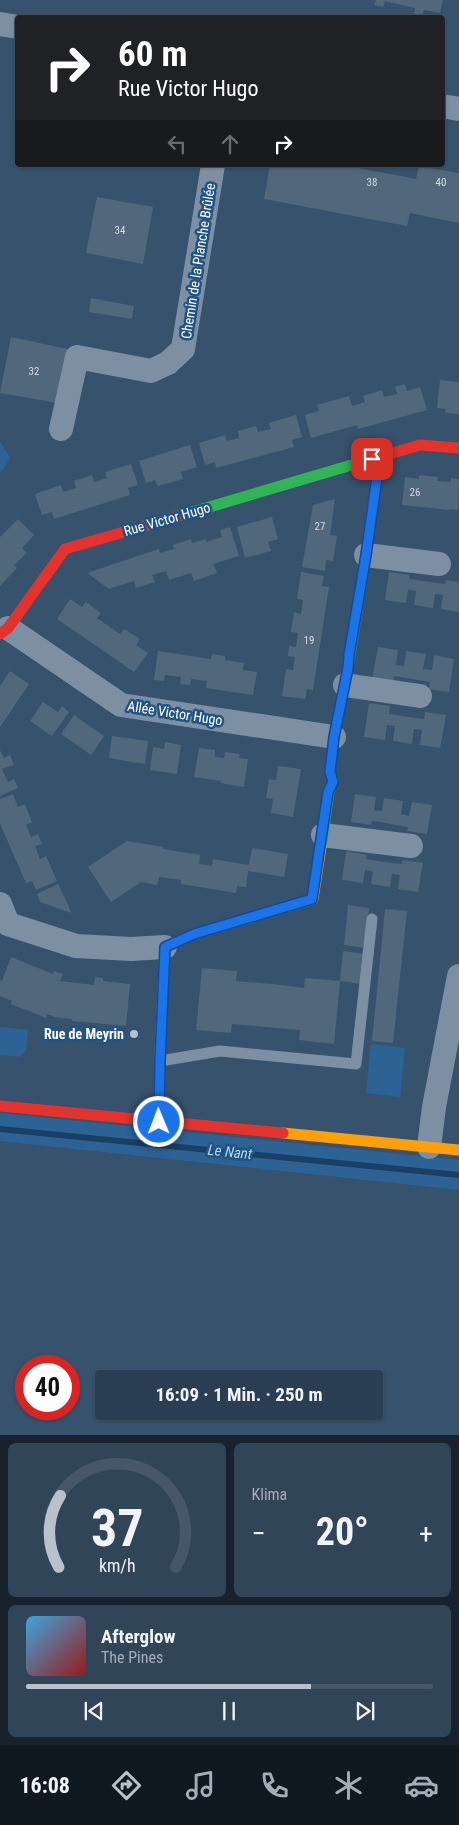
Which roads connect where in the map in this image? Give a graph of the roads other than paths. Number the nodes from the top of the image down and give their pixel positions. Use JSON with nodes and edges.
{"nodes":[{"id":1,"x":0,"y":24,"type":"edge"},
{"id":2,"x":15,"y":26,"type":"edge"},
{"id":3,"x":445,"y":107,"type":"edge"},
{"id":4,"x":459,"y":109,"type":"edge"},
{"id":5,"x":214,"y":167,"type":"edge"},
{"id":6,"x":61,"y":429,"type":"dead end"},
{"id":7,"x":459,"y":448,"type":"edge"},
{"id":8,"x":372,"y":459,"type":"junction"},
{"id":9,"x":366,"y":555,"type":"junction"},
{"id":10,"x":440,"y":564,"type":"dead end"},
{"id":11,"x":4,"y":631,"type":"edge"},
{"id":12,"x":345,"y":685,"type":"junction"},
{"id":13,"x":420,"y":696,"type":"dead end"},
{"id":14,"x":334,"y":737,"type":"junction"},
{"id":15,"x":323,"y":835,"type":"junction"},
{"id":16,"x":411,"y":846,"type":"dead end"},
{"id":17,"x":0,"y":904,"type":"edge"},
{"id":18,"x":372,"y":920,"type":"dead end"},
{"id":19,"x":165,"y":947,"type":"junction"},
{"id":20,"x":459,"y":976,"type":"edge"},
{"id":21,"x":160,"y":1061,"type":"junction"},
{"id":22,"x":0,"y":1106,"type":"edge"},
{"id":23,"x":159,"y":1122,"type":"junction"},
{"id":24,"x":429,"y":1147,"type":"junction"},
{"id":25,"x":459,"y":1150,"type":"edge"}],
"edges":[{"from":1,"to":2,"type":"street"},
{"from":3,"to":4,"type":"street"},
{"from":5,"to":6,"type":"street","name":"Chemin de la Planche Brûlée"},
{"from":7,"to":8,"type":"street","name":"Rue Victor Hugo"},
{"from":8,"to":9,"type":"street"},
{"from":8,"to":11,"type":"street","name":"Rue Victor Hugo"},
{"from":9,"to":10,"type":"street"},
{"from":9,"to":12,"type":"street"},
{"from":11,"to":14,"type":"street","name":"Allée Victor Hugo"},
{"from":12,"to":13,"type":"street"},
{"from":12,"to":14,"type":"street"},
{"from":14,"to":15,"type":"street"},
{"from":15,"to":16,"type":"street"},
{"from":15,"to":19,"type":"street"},
{"from":17,"to":19,"type":"street"},
{"from":18,"to":21,"type":"lane"},
{"from":19,"to":21,"type":"street"},
{"from":20,"to":24,"type":"street"},
{"from":21,"to":23,"type":"street"},
{"from":22,"to":23,"type":"street"},
{"from":23,"to":24,"type":"street"},
{"from":24,"to":25,"type":"street"}]}
